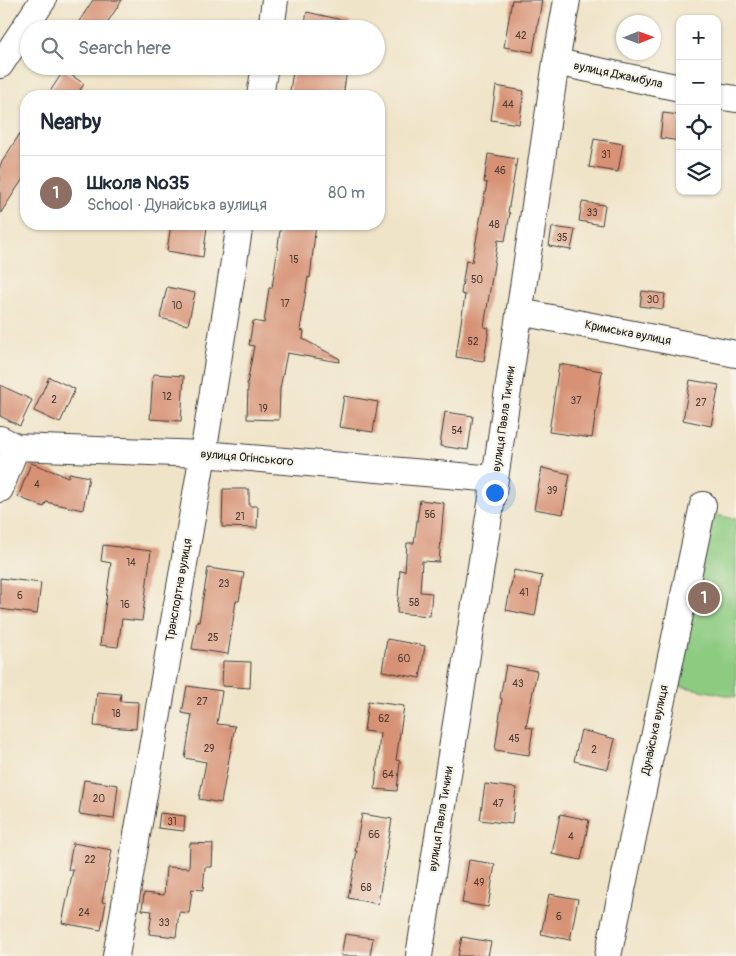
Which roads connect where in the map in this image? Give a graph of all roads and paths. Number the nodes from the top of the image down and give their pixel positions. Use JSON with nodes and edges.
{"nodes":[{"id":1,"x":43,"y":0,"type":"edge"},
{"id":2,"x":276,"y":0,"type":"edge"},
{"id":3,"x":567,"y":0,"type":"edge"},
{"id":4,"x":30,"y":20,"type":"edge"},
{"id":5,"x":273,"y":20,"type":"edge"},
{"id":6,"x":20,"y":35,"type":"edge"},
{"id":7,"x":556,"y":62,"type":"junction"},
{"id":8,"x":0,"y":65,"type":"edge"},
{"id":9,"x":264,"y":75,"type":"edge"},
{"id":10,"x":676,"y":87,"type":"edge"},
{"id":11,"x":261,"y":90,"type":"edge"},
{"id":12,"x":721,"y":97,"type":"edge"},
{"id":13,"x":736,"y":99,"type":"edge"},
{"id":14,"x":239,"y":230,"type":"edge"},
{"id":15,"x":520,"y":312,"type":"junction"},
{"id":16,"x":736,"y":354,"type":"edge"},
{"id":17,"x":8,"y":443,"type":"edge"},
{"id":18,"x":203,"y":454,"type":"junction"},
{"id":19,"x":495,"y":479,"type":"junction"},
{"id":20,"x":0,"y":489,"type":"edge"},
{"id":21,"x":703,"y":505,"type":"dead end"},
{"id":22,"x":116,"y":956,"type":"edge"},
{"id":23,"x":419,"y":956,"type":"edge"},
{"id":24,"x":608,"y":956,"type":"edge"}],
"edges":[{"from":1,"to":4,"type":"street"},
{"from":2,"to":5,"type":"street"},
{"from":3,"to":7,"type":"street","name":"вулиця Павла Тичини"},
{"from":6,"to":8,"type":"street"},
{"from":7,"to":10,"type":"street","name":"вулиця Джамбула"},
{"from":7,"to":15,"type":"street","name":"вулиця Павла Тичини"},
{"from":9,"to":11,"type":"street"},
{"from":12,"to":13,"type":"street"},
{"from":14,"to":18,"type":"street","name":"Транспортна вулиця"},
{"from":15,"to":16,"type":"street","name":"Кримська вулиця"},
{"from":15,"to":19,"type":"street","name":"вулиця Павла Тичини"},
{"from":17,"to":18,"type":"street","name":"вулиця Огінського"},
{"from":17,"to":20,"type":"street"},
{"from":18,"to":19,"type":"street","name":"вулиця Огінського"},
{"from":18,"to":22,"type":"street","name":"Транспортна вулиця"},
{"from":19,"to":23,"type":"street","name":"вулиця Павла Тичини"},
{"from":21,"to":24,"type":"street","name":"Дунайська вулиця"}]}
